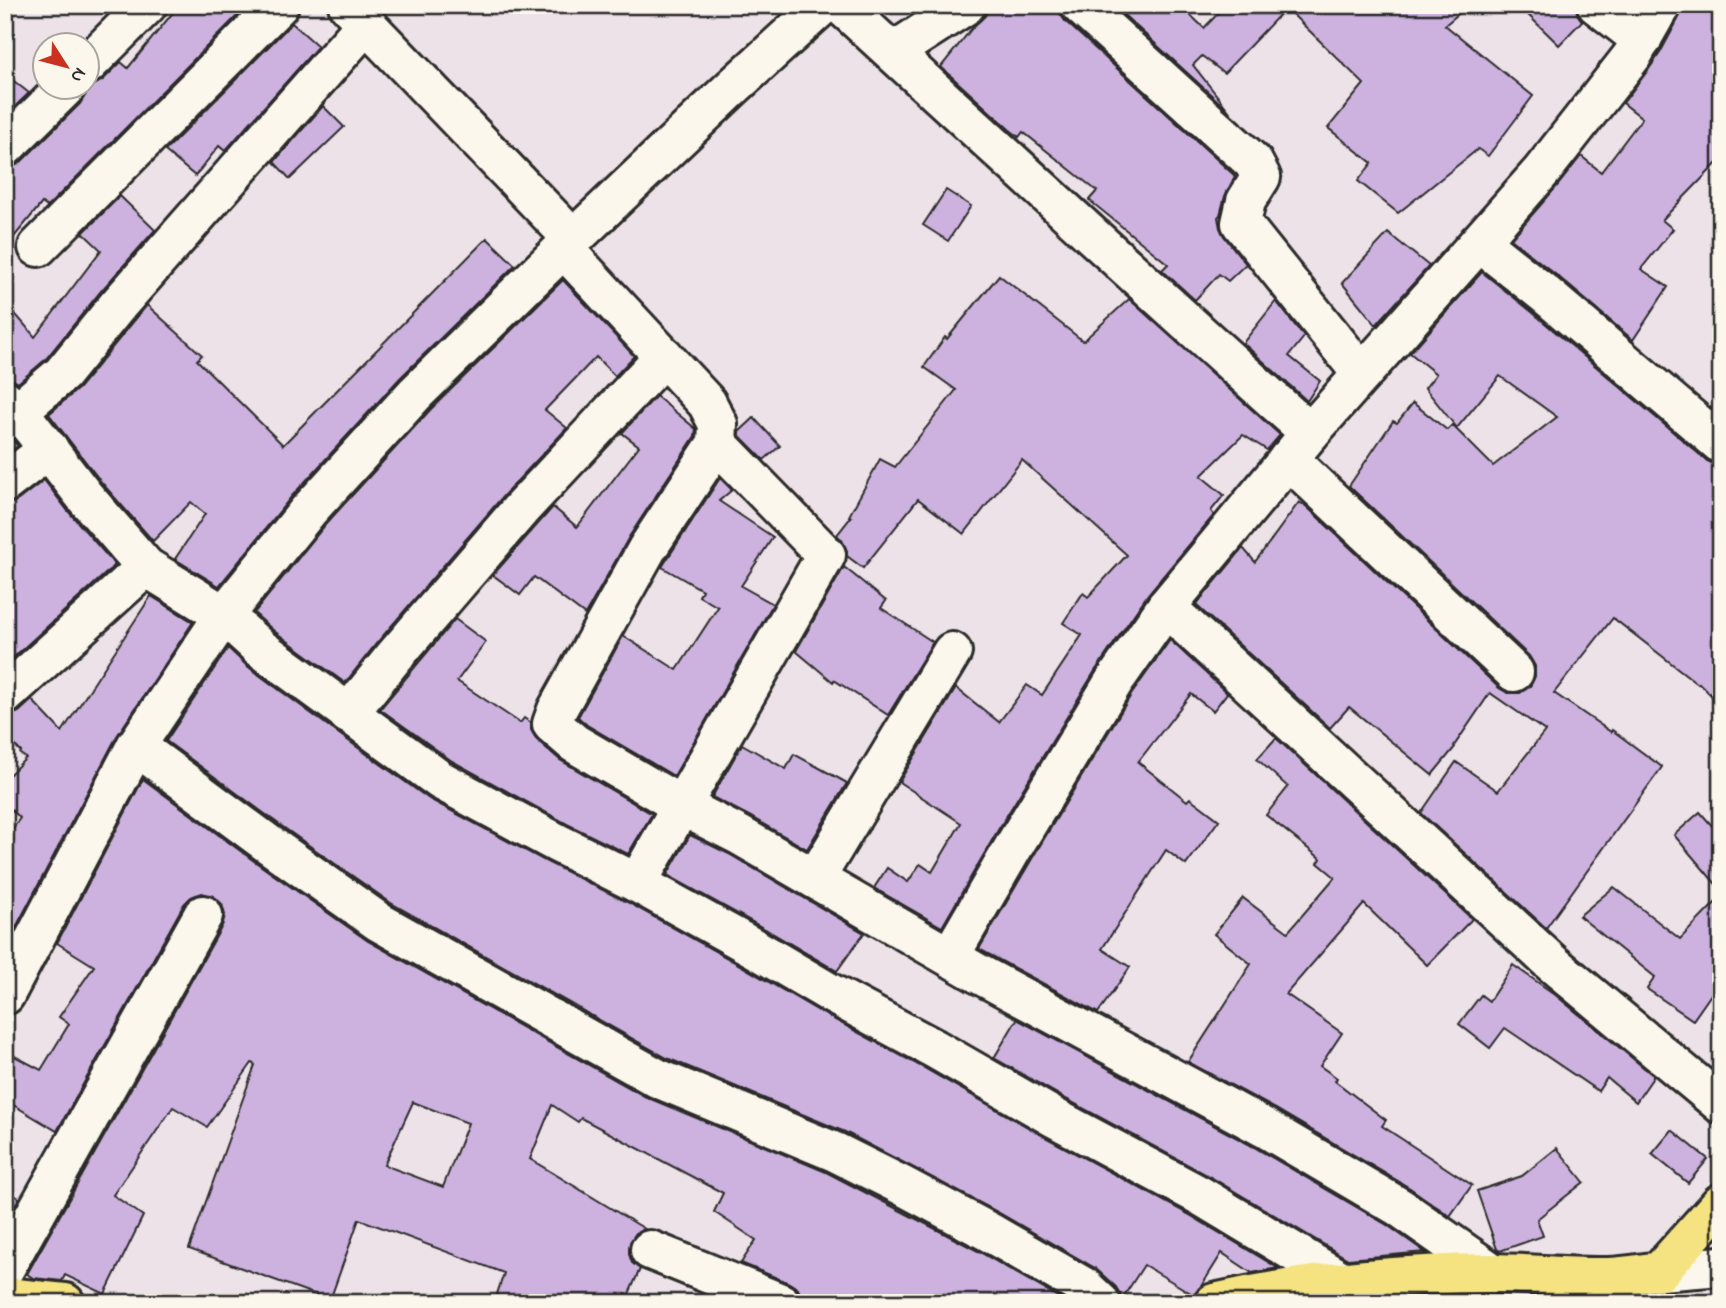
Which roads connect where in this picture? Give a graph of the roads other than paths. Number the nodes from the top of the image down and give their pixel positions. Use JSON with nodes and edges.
{"nodes":[{"id":1,"x":147,"y":5,"type":"edge"},
{"id":2,"x":279,"y":5,"type":"edge"},
{"id":3,"x":823,"y":5,"type":"edge"},
{"id":4,"x":841,"y":5,"type":"edge"},
{"id":5,"x":966,"y":5,"type":"edge"},
{"id":6,"x":1080,"y":5,"type":"edge"},
{"id":7,"x":1597,"y":5,"type":"edge"},
{"id":8,"x":1661,"y":5,"type":"edge"},
{"id":9,"x":357,"y":15,"type":"edge"},
{"id":10,"x":1642,"y":40,"type":"junction"},
{"id":11,"x":102,"y":51,"type":"edge"},
{"id":12,"x":893,"y":52,"type":"junction"},
{"id":13,"x":51,"y":102,"type":"edge"},
{"id":14,"x":5,"y":147,"type":"edge"},
{"id":15,"x":1479,"y":242,"type":"junction"},
{"id":16,"x":568,"y":244,"type":"junction"},
{"id":17,"x":38,"y":247,"type":"dead end"},
{"id":18,"x":664,"y":356,"type":"junction"},
{"id":19,"x":1362,"y":374,"type":"junction"},
{"id":20,"x":11,"y":406,"type":"edge"},
{"id":21,"x":717,"y":443,"type":"junction"},
{"id":22,"x":1721,"y":444,"type":"edge"},
{"id":23,"x":1299,"y":446,"type":"junction"},
{"id":24,"x":49,"y":449,"type":"junction"},
{"id":25,"x":5,"y":483,"type":"edge"},
{"id":26,"x":146,"y":567,"type":"junction"},
{"id":27,"x":1166,"y":607,"type":"junction"},
{"id":28,"x":225,"y":615,"type":"junction"},
{"id":29,"x":952,"y":652,"type":"dead end"},
{"id":30,"x":1514,"y":672,"type":"dead end"},
{"id":31,"x":5,"y":695,"type":"edge"},
{"id":32,"x":348,"y":714,"type":"junction"},
{"id":33,"x":136,"y":746,"type":"junction"},
{"id":34,"x":682,"y":806,"type":"junction"},
{"id":35,"x":815,"y":879,"type":"junction"},
{"id":36,"x":637,"y":883,"type":"junction"},
{"id":37,"x":203,"y":915,"type":"dead end"},
{"id":38,"x":950,"y":956,"type":"junction"},
{"id":39,"x":5,"y":995,"type":"edge"},
{"id":40,"x":1721,"y":1104,"type":"edge"},
{"id":41,"x":1721,"y":1203,"type":"edge"},
{"id":42,"x":650,"y":1250,"type":"dead end"},
{"id":43,"x":1721,"y":1266,"type":"edge"},
{"id":44,"x":1660,"y":1271,"type":"junction"},
{"id":45,"x":1493,"y":1273,"type":"junction"},
{"id":46,"x":1342,"y":1281,"type":"junction"},
{"id":47,"x":1605,"y":1290,"type":"edge"},
{"id":48,"x":10,"y":1291,"type":"edge"},
{"id":49,"x":65,"y":1303,"type":"edge"},
{"id":50,"x":781,"y":1303,"type":"edge"},
{"id":51,"x":1101,"y":1303,"type":"edge"},
{"id":52,"x":1214,"y":1303,"type":"edge"}],
"edges":[{"from":1,"to":11,"type":"street"},
{"from":2,"to":17,"type":"street"},
{"from":3,"to":16,"type":"street"},
{"from":4,"to":12,"type":"street"},
{"from":5,"to":12,"type":"street"},
{"from":6,"to":19,"type":"street"},
{"from":7,"to":10,"type":"street"},
{"from":8,"to":10,"type":"street"},
{"from":9,"to":16,"type":"street"},
{"from":9,"to":20,"type":"street"},
{"from":10,"to":15,"type":"street"},
{"from":12,"to":23,"type":"street"},
{"from":13,"to":14,"type":"street"},
{"from":15,"to":19,"type":"street"},
{"from":15,"to":22,"type":"street"},
{"from":16,"to":18,"type":"street"},
{"from":16,"to":28,"type":"street"},
{"from":18,"to":21,"type":"street"},
{"from":18,"to":32,"type":"street"},
{"from":19,"to":23,"type":"street"},
{"from":20,"to":24,"type":"street"},
{"from":21,"to":34,"type":"street"},
{"from":21,"to":34,"type":"street"},
{"from":23,"to":27,"type":"street"},
{"from":23,"to":30,"type":"street"},
{"from":24,"to":25,"type":"street"},
{"from":24,"to":26,"type":"street"},
{"from":26,"to":28,"type":"street"},
{"from":26,"to":31,"type":"street"},
{"from":27,"to":38,"type":"street"},
{"from":27,"to":40,"type":"street"},
{"from":28,"to":32,"type":"street"},
{"from":28,"to":33,"type":"street"},
{"from":29,"to":35,"type":"street"},
{"from":32,"to":36,"type":"street"},
{"from":33,"to":39,"type":"street"},
{"from":33,"to":51,"type":"street"},
{"from":34,"to":35,"type":"street"},
{"from":34,"to":36,"type":"street"},
{"from":35,"to":38,"type":"street"},
{"from":36,"to":46,"type":"street"},
{"from":37,"to":48,"type":"street"},
{"from":38,"to":45,"type":"street"},
{"from":41,"to":44,"type":"main road"},
{"from":42,"to":50,"type":"street"},
{"from":43,"to":44,"type":"street"},
{"from":44,"to":47,"type":"main road"},
{"from":45,"to":46,"type":"main road"},
{"from":45,"to":47,"type":"main road"},
{"from":46,"to":52,"type":"main road"},
{"from":48,"to":49,"type":"main road"}]}
